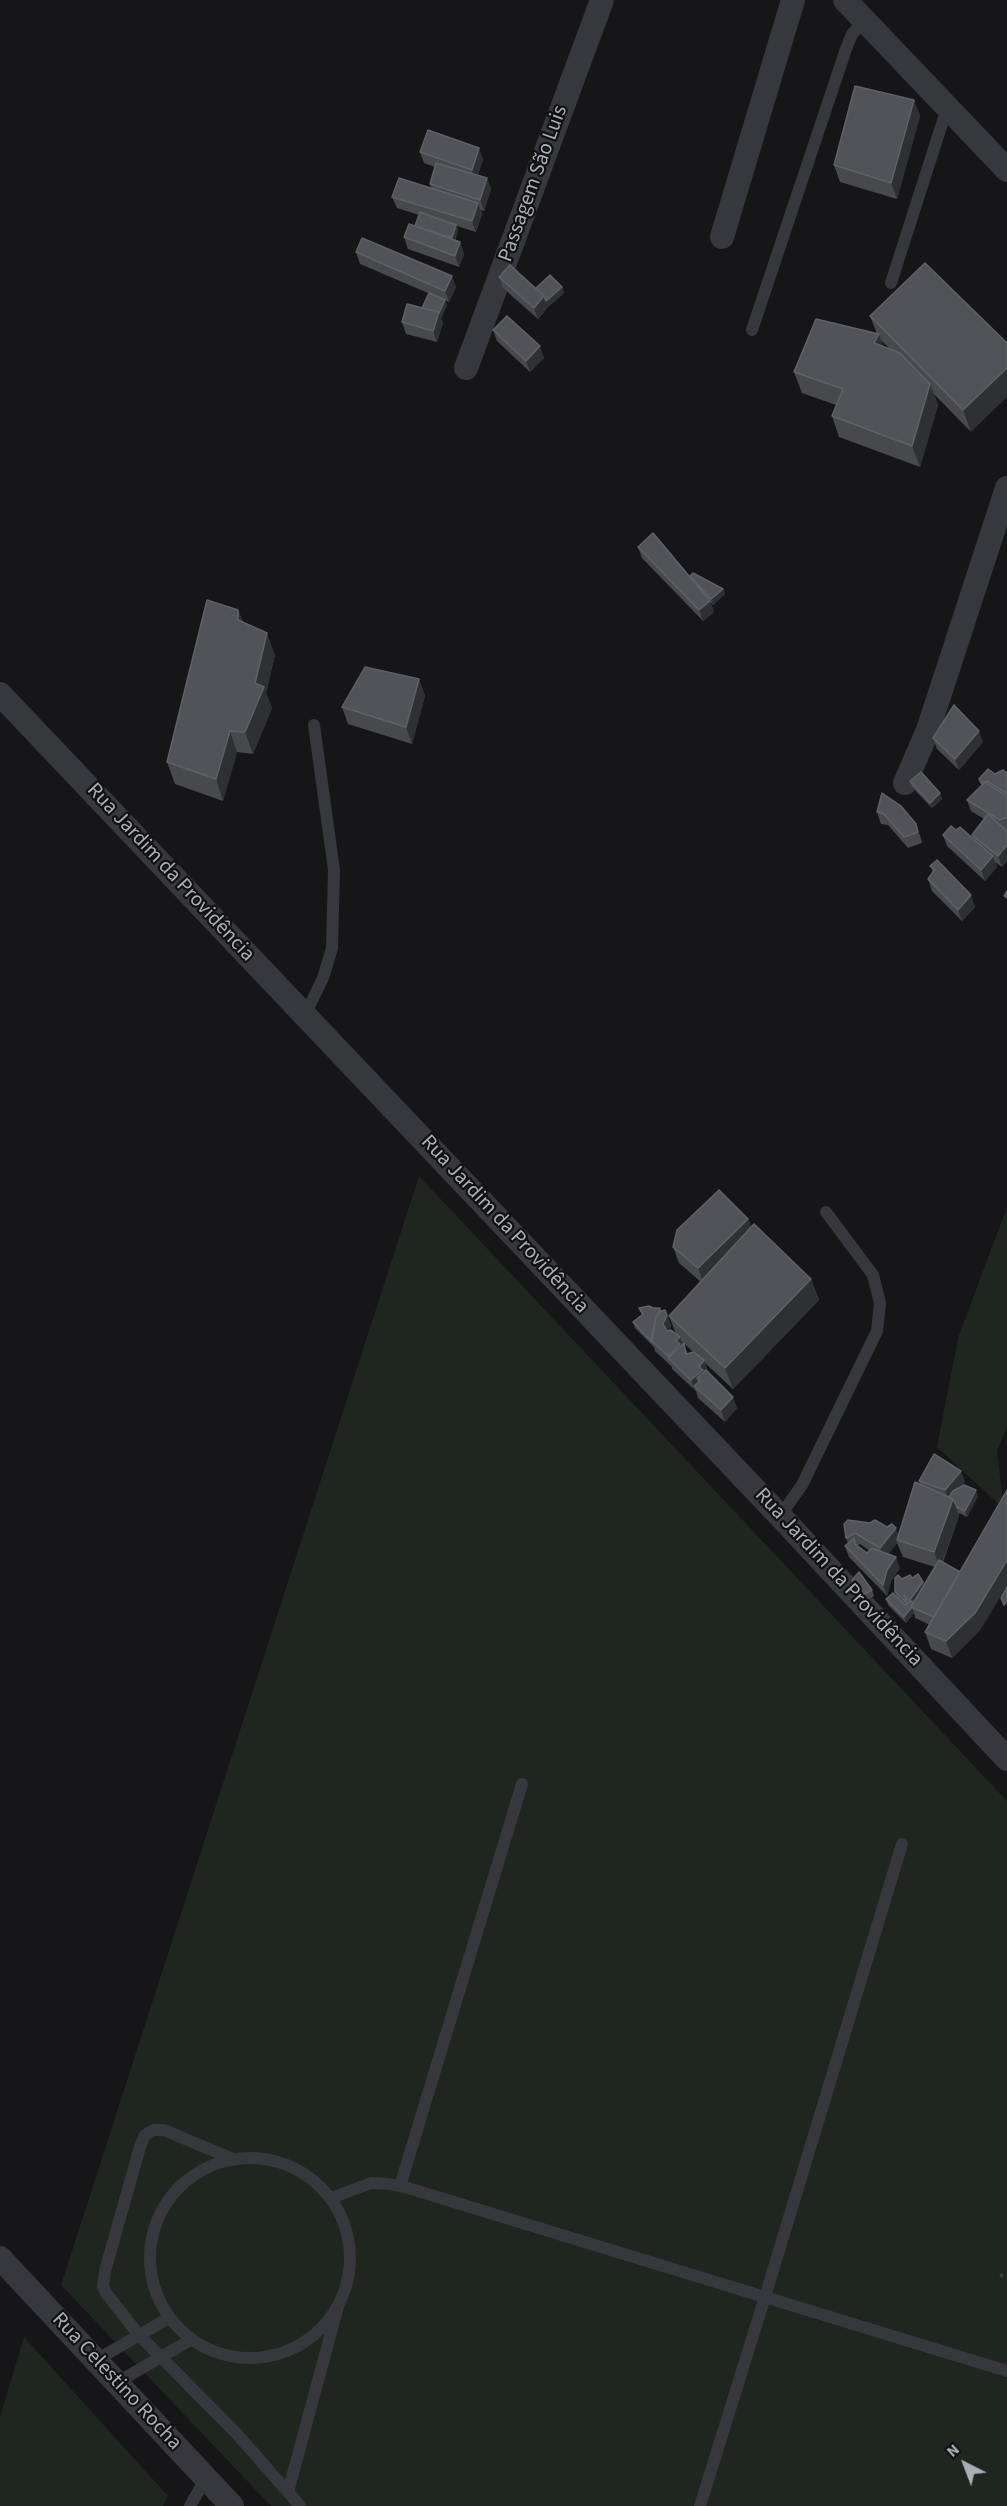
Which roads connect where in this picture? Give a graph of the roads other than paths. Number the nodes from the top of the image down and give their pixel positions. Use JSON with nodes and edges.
{"nodes":[{"id":1,"x":602,"y":0,"type":"edge"},
{"id":2,"x":793,"y":0,"type":"edge"},
{"id":3,"x":845,"y":0,"type":"edge"},
{"id":4,"x":865,"y":21,"type":"junction"},
{"id":5,"x":947,"y":108,"type":"junction"},
{"id":6,"x":1007,"y":170,"type":"edge"},
{"id":7,"x":722,"y":237,"type":"dead end"},
{"id":8,"x":891,"y":283,"type":"dead end"},
{"id":9,"x":752,"y":330,"type":"dead end"},
{"id":10,"x":466,"y":368,"type":"dead end"},
{"id":11,"x":1007,"y":488,"type":"edge"},
{"id":12,"x":0,"y":694,"type":"edge"},
{"id":13,"x":314,"y":725,"type":"dead end"},
{"id":14,"x":904,"y":783,"type":"dead end"},
{"id":15,"x":305,"y":1015,"type":"junction"},
{"id":16,"x":826,"y":1212,"type":"dead end"},
{"id":17,"x":780,"y":1516,"type":"junction"},
{"id":18,"x":1007,"y":1759,"type":"edge"},
{"id":19,"x":522,"y":1784,"type":"dead end"},
{"id":20,"x":902,"y":1844,"type":"dead end"},
{"id":21,"x":233,"y":2159,"type":"junction"},
{"id":22,"x":400,"y":2186,"type":"junction"},
{"id":23,"x":331,"y":2198,"type":"junction"},
{"id":24,"x":0,"y":2258,"type":"edge"},
{"id":25,"x":765,"y":2297,"type":"junction"},
{"id":26,"x":339,"y":2303,"type":"junction"},
{"id":27,"x":169,"y":2318,"type":"junction"},
{"id":28,"x":139,"y":2335,"type":"junction"},
{"id":29,"x":192,"y":2339,"type":"junction"},
{"id":30,"x":160,"y":2358,"type":"junction"},
{"id":31,"x":96,"y":2360,"type":"junction"},
{"id":32,"x":1007,"y":2371,"type":"edge"},
{"id":33,"x":116,"y":2383,"type":"junction"},
{"id":34,"x":206,"y":2478,"type":"junction"},
{"id":35,"x":288,"y":2492,"type":"junction"},
{"id":36,"x":190,"y":2506,"type":"edge"},
{"id":37,"x":232,"y":2506,"type":"edge"},
{"id":38,"x":300,"y":2506,"type":"edge"},
{"id":39,"x":700,"y":2506,"type":"edge"}],
"edges":[{"from":1,"to":10,"type":"street","name":"Passagem São Luis"},
{"from":2,"to":7,"type":"street"},
{"from":3,"to":4,"type":"street"},
{"from":4,"to":5,"type":"street"},
{"from":4,"to":9,"type":"lane"},
{"from":5,"to":6,"type":"street"},
{"from":5,"to":8,"type":"lane"},
{"from":11,"to":14,"type":"street"},
{"from":12,"to":15,"type":"street","name":"Rua Jardim da Providência"},
{"from":13,"to":15,"type":"lane"},
{"from":15,"to":17,"type":"street","name":"Rua Jardim da Providência"},
{"from":16,"to":17,"type":"lane"},
{"from":17,"to":18,"type":"street","name":"Rua Jardim da Providência"},
{"from":19,"to":22,"type":"lane"},
{"from":20,"to":25,"type":"lane"},
{"from":21,"to":23,"type":"lane"},
{"from":21,"to":27,"type":"lane"},
{"from":21,"to":28,"type":"lane"},
{"from":22,"to":23,"type":"lane"},
{"from":22,"to":25,"type":"lane"},
{"from":23,"to":26,"type":"lane"},
{"from":24,"to":31,"type":"street","name":"Rua Celestino Rocha"},
{"from":25,"to":32,"type":"lane"},
{"from":25,"to":39,"type":"lane"},
{"from":26,"to":29,"type":"lane"},
{"from":26,"to":35,"type":"lane"},
{"from":27,"to":28,"type":"lane"},
{"from":27,"to":29,"type":"lane"},
{"from":28,"to":30,"type":"lane"},
{"from":28,"to":31,"type":"lane"},
{"from":29,"to":30,"type":"lane"},
{"from":30,"to":33,"type":"lane"},
{"from":30,"to":35,"type":"lane"},
{"from":31,"to":33,"type":"street","name":"Rua Celestino Rocha"},
{"from":33,"to":34,"type":"street","name":"Rua Celestino Rocha"},
{"from":34,"to":36,"type":"lane"},
{"from":34,"to":37,"type":"street","name":"Rua Celestino Rocha"},
{"from":35,"to":38,"type":"lane"}]}
